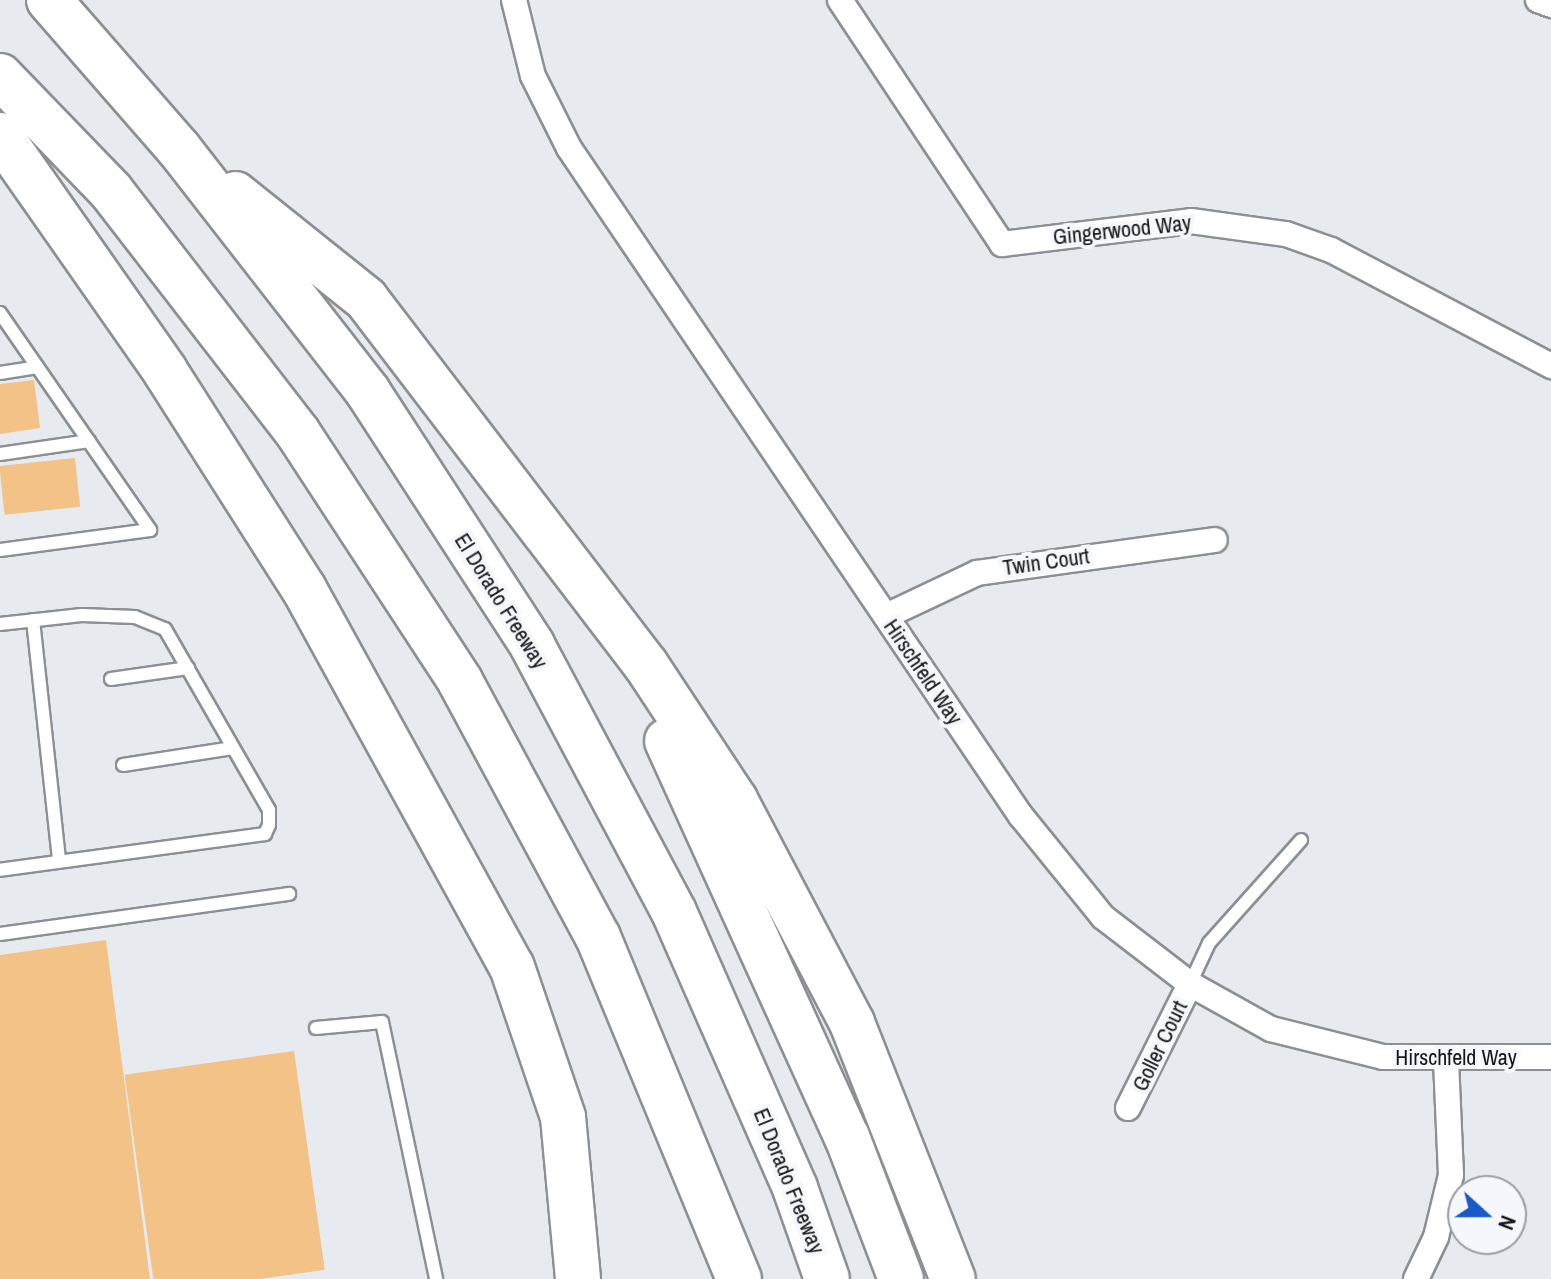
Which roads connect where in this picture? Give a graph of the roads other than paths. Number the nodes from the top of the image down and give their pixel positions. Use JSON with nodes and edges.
{"nodes":[{"id":1,"x":49,"y":0,"type":"edge"},
{"id":2,"x":514,"y":0,"type":"edge"},
{"id":3,"x":840,"y":0,"type":"edge"},
{"id":4,"x":1538,"y":0,"type":"edge"},
{"id":5,"x":1551,"y":5,"type":"edge"},
{"id":6,"x":0,"y":76,"type":"edge"},
{"id":7,"x":0,"y":135,"type":"edge"},
{"id":8,"x":179,"y":149,"type":"junction"},
{"id":9,"x":0,"y":313,"type":"edge"},
{"id":10,"x":1551,"y":366,"type":"edge"},
{"id":11,"x":38,"y":367,"type":"junction"},
{"id":12,"x":0,"y":373,"type":"edge"},
{"id":13,"x":89,"y":441,"type":"junction"},
{"id":14,"x":0,"y":454,"type":"edge"},
{"id":15,"x":1215,"y":540,"type":"dead end"},
{"id":16,"x":0,"y":550,"type":"edge"},
{"id":17,"x":603,"y":610,"type":"junction"},
{"id":18,"x":886,"y":616,"type":"junction"},
{"id":19,"x":33,"y":620,"type":"junction"},
{"id":20,"x":0,"y":624,"type":"edge"},
{"id":21,"x":188,"y":668,"type":"junction"},
{"id":22,"x":111,"y":679,"type":"dead end"},
{"id":23,"x":233,"y":748,"type":"junction"},
{"id":24,"x":123,"y":765,"type":"dead end"},
{"id":25,"x":1301,"y":840,"type":"dead end"},
{"id":26,"x":59,"y":861,"type":"junction"},
{"id":27,"x":0,"y":870,"type":"edge"},
{"id":28,"x":289,"y":894,"type":"dead end"},
{"id":29,"x":0,"y":934,"type":"edge"},
{"id":30,"x":1190,"y":984,"type":"junction"},
{"id":31,"x":316,"y":1028,"type":"dead end"},
{"id":32,"x":1551,"y":1057,"type":"edge"},
{"id":33,"x":1446,"y":1059,"type":"junction"},
{"id":34,"x":1128,"y":1108,"type":"dead end"},
{"id":35,"x":436,"y":1279,"type":"edge"},
{"id":36,"x":578,"y":1279,"type":"edge"},
{"id":37,"x":739,"y":1279,"type":"edge"},
{"id":38,"x":827,"y":1279,"type":"edge"},
{"id":39,"x":901,"y":1279,"type":"edge"},
{"id":40,"x":953,"y":1279,"type":"edge"},
{"id":41,"x":1416,"y":1279,"type":"edge"}],
"edges":[{"from":1,"to":8,"type":"highway","name":"El Dorado Freeway"},
{"from":2,"to":18,"type":"street","name":"Hirschfeld Way"},
{"from":3,"to":10,"type":"street","name":"Gingerwood Way"},
{"from":4,"to":5,"type":"street"},
{"from":6,"to":37,"type":"highway"},
{"from":7,"to":36,"type":"highway"},
{"from":8,"to":17,"type":"highway"},
{"from":8,"to":38,"type":"highway","name":"El Dorado Freeway"},
{"from":9,"to":11,"type":"lane"},
{"from":11,"to":12,"type":"lane"},
{"from":11,"to":13,"type":"lane"},
{"from":13,"to":14,"type":"lane"},
{"from":13,"to":16,"type":"lane"},
{"from":15,"to":18,"type":"street","name":"Twin Court"},
{"from":17,"to":39,"type":"highway"},
{"from":17,"to":40,"type":"highway"},
{"from":18,"to":30,"type":"street","name":"Hirschfeld Way"},
{"from":19,"to":20,"type":"lane"},
{"from":19,"to":21,"type":"lane"},
{"from":19,"to":26,"type":"lane"},
{"from":21,"to":22,"type":"lane"},
{"from":21,"to":23,"type":"lane"},
{"from":23,"to":24,"type":"lane"},
{"from":23,"to":26,"type":"lane"},
{"from":25,"to":30,"type":"lane"},
{"from":26,"to":27,"type":"lane"},
{"from":28,"to":29,"type":"lane"},
{"from":30,"to":33,"type":"street","name":"Hirschfeld Way"},
{"from":30,"to":34,"type":"street","name":"Goller Court"},
{"from":31,"to":35,"type":"lane"},
{"from":32,"to":33,"type":"street","name":"Hirschfeld Way"},
{"from":33,"to":41,"type":"street"}]}
